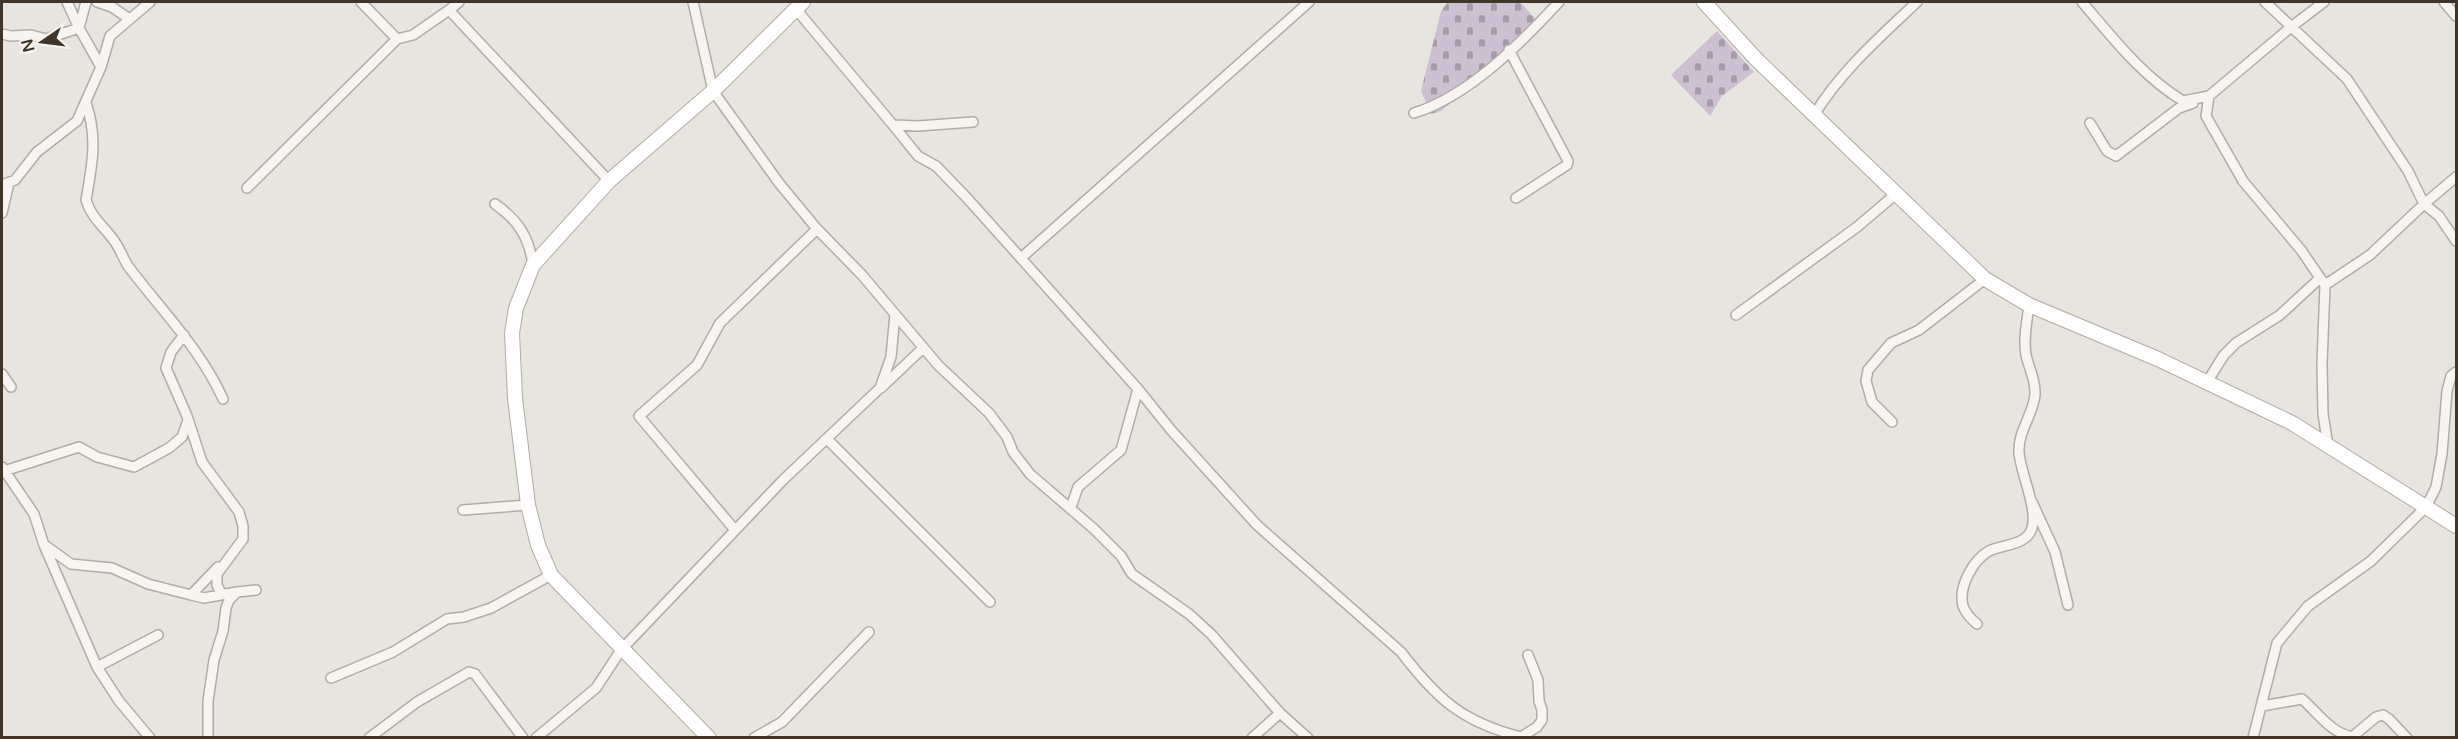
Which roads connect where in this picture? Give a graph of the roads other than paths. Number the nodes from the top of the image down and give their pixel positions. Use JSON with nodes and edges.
{"nodes":[{"id":1,"x":67,"y":2,"type":"edge"},
{"id":2,"x":86,"y":2,"type":"edge"},
{"id":3,"x":97,"y":2,"type":"edge"},
{"id":4,"x":150,"y":2,"type":"edge"},
{"id":5,"x":361,"y":2,"type":"edge"},
{"id":6,"x":459,"y":2,"type":"edge"},
{"id":7,"x":693,"y":2,"type":"edge"},
{"id":8,"x":1309,"y":2,"type":"edge"},
{"id":9,"x":1559,"y":2,"type":"edge"},
{"id":10,"x":1704,"y":2,"type":"edge"},
{"id":11,"x":1917,"y":2,"type":"edge"},
{"id":12,"x":2082,"y":2,"type":"edge"},
{"id":13,"x":2265,"y":2,"type":"edge"},
{"id":14,"x":2324,"y":2,"type":"edge"},
{"id":15,"x":2444,"y":2,"type":"edge"},
{"id":16,"x":799,"y":5,"type":"edge"},
{"id":17,"x":449,"y":10,"type":"junction"},
{"id":18,"x":2457,"y":16,"type":"edge"},
{"id":19,"x":128,"y":18,"type":"junction"},
{"id":20,"x":2291,"y":27,"type":"junction"},
{"id":21,"x":79,"y":28,"type":"junction"},
{"id":22,"x":2,"y":34,"type":"edge"},
{"id":23,"x":397,"y":39,"type":"junction"},
{"id":24,"x":1509,"y":50,"type":"junction"},
{"id":25,"x":101,"y":67,"type":"junction"},
{"id":26,"x":713,"y":91,"type":"junction"},
{"id":27,"x":2209,"y":96,"type":"junction"},
{"id":28,"x":86,"y":103,"type":"junction"},
{"id":29,"x":1414,"y":113,"type":"dead end"},
{"id":30,"x":1814,"y":114,"type":"junction"},
{"id":31,"x":973,"y":122,"type":"dead end"},
{"id":32,"x":2090,"y":123,"type":"dead end"},
{"id":33,"x":893,"y":125,"type":"junction"},
{"id":34,"x":2457,"y":177,"type":"edge"},
{"id":35,"x":609,"y":181,"type":"junction"},
{"id":36,"x":5,"y":184,"type":"edge"},
{"id":37,"x":247,"y":188,"type":"dead end"},
{"id":38,"x":1897,"y":193,"type":"junction"},
{"id":39,"x":1516,"y":198,"type":"dead end"},
{"id":40,"x":495,"y":204,"type":"dead end"},
{"id":41,"x":2424,"y":204,"type":"junction"},
{"id":42,"x":2,"y":213,"type":"edge"},
{"id":43,"x":818,"y":229,"type":"junction"},
{"id":44,"x":2457,"y":241,"type":"edge"},
{"id":45,"x":1021,"y":258,"type":"junction"},
{"id":46,"x":533,"y":265,"type":"junction"},
{"id":47,"x":1985,"y":279,"type":"junction"},
{"id":48,"x":2322,"y":282,"type":"junction"},
{"id":49,"x":2029,"y":305,"type":"junction"},
{"id":50,"x":895,"y":314,"type":"junction"},
{"id":51,"x":1736,"y":315,"type":"dead end"},
{"id":52,"x":184,"y":334,"type":"junction"},
{"id":53,"x":923,"y":348,"type":"junction"},
{"id":54,"x":2457,"y":372,"type":"edge"},
{"id":55,"x":2,"y":374,"type":"edge"},
{"id":56,"x":2207,"y":382,"type":"junction"},
{"id":57,"x":11,"y":387,"type":"dead end"},
{"id":58,"x":880,"y":388,"type":"junction"},
{"id":59,"x":1138,"y":389,"type":"junction"},
{"id":60,"x":223,"y":399,"type":"dead end"},
{"id":61,"x":188,"y":420,"type":"junction"},
{"id":62,"x":1892,"y":422,"type":"dead end"},
{"id":63,"x":828,"y":440,"type":"junction"},
{"id":64,"x":2328,"y":446,"type":"junction"},
{"id":65,"x":3,"y":469,"type":"edge"},
{"id":66,"x":2031,"y":500,"type":"junction"},
{"id":67,"x":528,"y":505,"type":"junction"},
{"id":68,"x":1071,"y":507,"type":"junction"},
{"id":69,"x":2426,"y":507,"type":"junction"},
{"id":70,"x":463,"y":510,"type":"dead end"},
{"id":71,"x":2457,"y":526,"type":"edge"},
{"id":72,"x":735,"y":530,"type":"junction"},
{"id":73,"x":44,"y":545,"type":"junction"},
{"id":74,"x":222,"y":565,"type":"junction"},
{"id":75,"x":551,"y":575,"type":"junction"},
{"id":76,"x":256,"y":590,"type":"dead end"},
{"id":77,"x":237,"y":592,"type":"junction"},
{"id":78,"x":191,"y":595,"type":"junction"},
{"id":79,"x":222,"y":595,"type":"junction"},
{"id":80,"x":990,"y":602,"type":"dead end"},
{"id":81,"x":2068,"y":604,"type":"dead end"},
{"id":82,"x":1977,"y":624,"type":"dead end"},
{"id":83,"x":869,"y":632,"type":"dead end"},
{"id":84,"x":158,"y":634,"type":"dead end"},
{"id":85,"x":621,"y":650,"type":"junction"},
{"id":86,"x":1528,"y":655,"type":"dead end"},
{"id":87,"x":97,"y":667,"type":"junction"},
{"id":88,"x":331,"y":678,"type":"dead end"},
{"id":89,"x":2262,"y":706,"type":"junction"},
{"id":90,"x":1280,"y":712,"type":"junction"},
{"id":91,"x":1521,"y":737,"type":"edge"},
{"id":92,"x":150,"y":738,"type":"edge"},
{"id":93,"x":208,"y":738,"type":"edge"},
{"id":94,"x":369,"y":738,"type":"edge"},
{"id":95,"x":523,"y":738,"type":"edge"},
{"id":96,"x":536,"y":738,"type":"edge"},
{"id":97,"x":709,"y":738,"type":"edge"},
{"id":98,"x":754,"y":738,"type":"edge"},
{"id":99,"x":1252,"y":738,"type":"edge"},
{"id":100,"x":1308,"y":738,"type":"edge"},
{"id":101,"x":2253,"y":738,"type":"edge"},
{"id":102,"x":2407,"y":738,"type":"edge"}],
"edges":[{"from":1,"to":21,"type":"street"},
{"from":2,"to":21,"type":"street"},
{"from":3,"to":19,"type":"street"},
{"from":4,"to":19,"type":"street"},
{"from":5,"to":23,"type":"street"},
{"from":6,"to":17,"type":"street"},
{"from":7,"to":26,"type":"street"},
{"from":8,"to":45,"type":"street"},
{"from":9,"to":24,"type":"street"},
{"from":10,"to":30,"type":"main road"},
{"from":11,"to":30,"type":"street"},
{"from":12,"to":27,"type":"street"},
{"from":13,"to":20,"type":"street"},
{"from":14,"to":20,"type":"street"},
{"from":15,"to":18,"type":"street"},
{"from":16,"to":26,"type":"main road"},
{"from":16,"to":33,"type":"street"},
{"from":17,"to":23,"type":"street"},
{"from":17,"to":35,"type":"street"},
{"from":19,"to":25,"type":"street"},
{"from":20,"to":27,"type":"street"},
{"from":20,"to":41,"type":"street"},
{"from":21,"to":22,"type":"street"},
{"from":21,"to":25,"type":"street"},
{"from":23,"to":37,"type":"street"},
{"from":24,"to":29,"type":"street"},
{"from":24,"to":39,"type":"street"},
{"from":25,"to":28,"type":"street"},
{"from":26,"to":35,"type":"main road"},
{"from":26,"to":43,"type":"street"},
{"from":27,"to":32,"type":"street"},
{"from":27,"to":48,"type":"street"},
{"from":28,"to":36,"type":"street"},
{"from":28,"to":52,"type":"street"},
{"from":30,"to":38,"type":"main road"},
{"from":31,"to":33,"type":"street"},
{"from":33,"to":45,"type":"street"},
{"from":34,"to":41,"type":"street"},
{"from":35,"to":46,"type":"main road"},
{"from":36,"to":42,"type":"street"},
{"from":38,"to":47,"type":"main road"},
{"from":38,"to":51,"type":"street"},
{"from":40,"to":46,"type":"street"},
{"from":41,"to":44,"type":"street"},
{"from":41,"to":48,"type":"street"},
{"from":43,"to":50,"type":"street"},
{"from":43,"to":72,"type":"street"},
{"from":45,"to":59,"type":"street"},
{"from":46,"to":67,"type":"main road"},
{"from":47,"to":49,"type":"main road"},
{"from":47,"to":62,"type":"street"},
{"from":48,"to":56,"type":"street"},
{"from":48,"to":64,"type":"street"},
{"from":49,"to":56,"type":"main road"},
{"from":49,"to":66,"type":"street"},
{"from":50,"to":53,"type":"street"},
{"from":50,"to":58,"type":"street"},
{"from":52,"to":60,"type":"street"},
{"from":52,"to":61,"type":"street"},
{"from":53,"to":58,"type":"street"},
{"from":53,"to":68,"type":"street"},
{"from":54,"to":69,"type":"street"},
{"from":55,"to":57,"type":"street"},
{"from":56,"to":64,"type":"main road"},
{"from":58,"to":63,"type":"street"},
{"from":59,"to":68,"type":"street"},
{"from":59,"to":91,"type":"street"},
{"from":61,"to":65,"type":"street"},
{"from":61,"to":74,"type":"street"},
{"from":63,"to":72,"type":"street"},
{"from":63,"to":80,"type":"street"},
{"from":64,"to":69,"type":"main road"},
{"from":65,"to":73,"type":"street"},
{"from":66,"to":81,"type":"street"},
{"from":66,"to":82,"type":"street"},
{"from":67,"to":70,"type":"street"},
{"from":67,"to":75,"type":"main road"},
{"from":68,"to":90,"type":"street"},
{"from":69,"to":71,"type":"main road"},
{"from":69,"to":89,"type":"street"},
{"from":72,"to":85,"type":"street"},
{"from":73,"to":78,"type":"street"},
{"from":73,"to":87,"type":"street"},
{"from":74,"to":78,"type":"street"},
{"from":74,"to":79,"type":"street"},
{"from":75,"to":85,"type":"main road"},
{"from":75,"to":88,"type":"street"},
{"from":76,"to":77,"type":"street"},
{"from":77,"to":79,"type":"street"},
{"from":77,"to":93,"type":"street"},
{"from":78,"to":79,"type":"street"},
{"from":83,"to":98,"type":"street"},
{"from":84,"to":87,"type":"street"},
{"from":85,"to":96,"type":"street"},
{"from":85,"to":97,"type":"main road"},
{"from":86,"to":91,"type":"street"},
{"from":87,"to":92,"type":"street"},
{"from":89,"to":101,"type":"street"},
{"from":89,"to":102,"type":"street"},
{"from":90,"to":99,"type":"street"},
{"from":90,"to":100,"type":"street"},
{"from":94,"to":95,"type":"street"}]}
